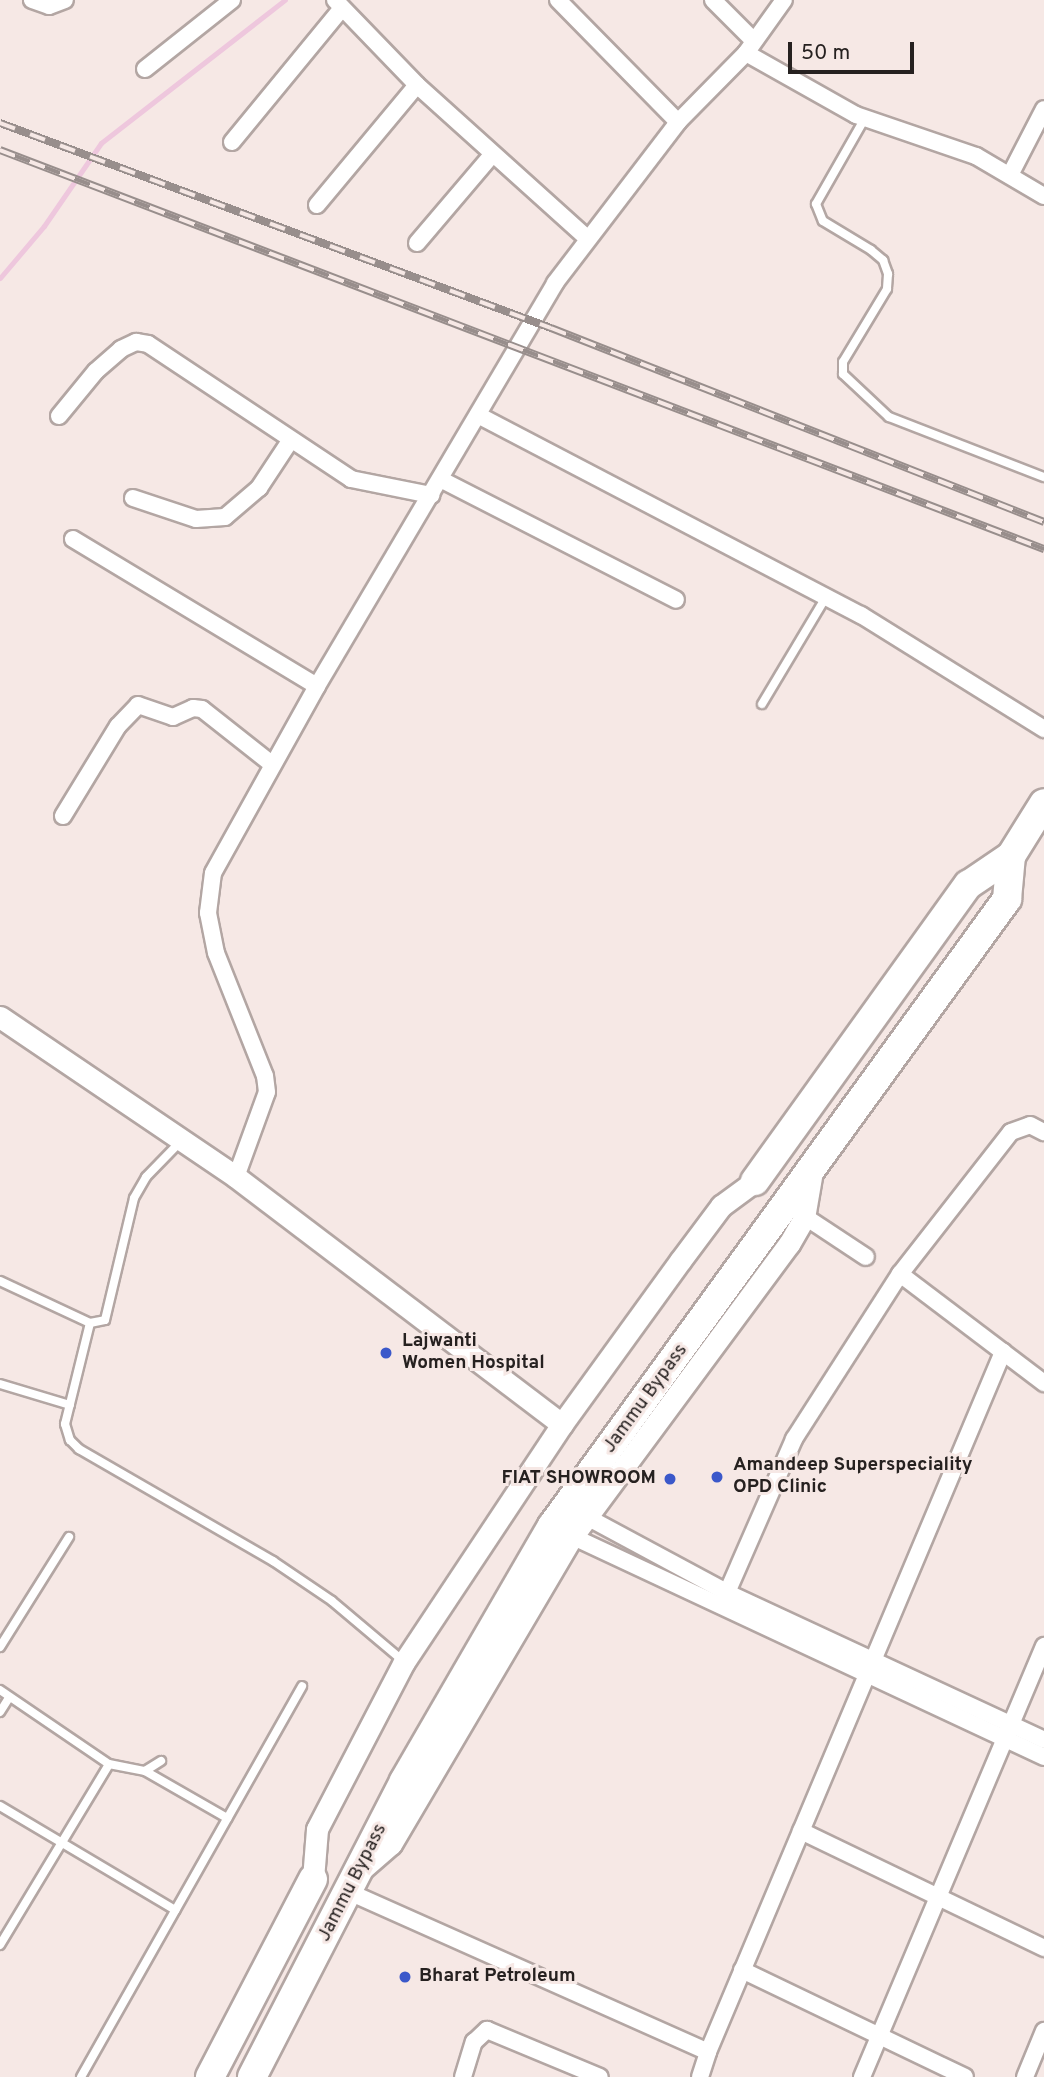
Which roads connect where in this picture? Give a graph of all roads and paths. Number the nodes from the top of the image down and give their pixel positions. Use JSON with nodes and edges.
{"nodes":[{"id":1,"x":32,"y":0,"type":"edge"},
{"id":2,"x":65,"y":0,"type":"edge"},
{"id":3,"x":232,"y":0,"type":"edge"},
{"id":4,"x":558,"y":0,"type":"edge"},
{"id":5,"x":713,"y":0,"type":"edge"},
{"id":6,"x":783,"y":0,"type":"edge"},
{"id":7,"x":338,"y":4,"type":"edge"},
{"id":8,"x":750,"y":47,"type":"junction"},
{"id":9,"x":145,"y":69,"type":"dead end"},
{"id":10,"x":417,"y":85,"type":"junction"},
{"id":11,"x":1044,"y":109,"type":"edge"},
{"id":12,"x":865,"y":118,"type":"junction"},
{"id":13,"x":678,"y":122,"type":"junction"},
{"id":14,"x":232,"y":142,"type":"dead end"},
{"id":15,"x":492,"y":155,"type":"junction"},
{"id":16,"x":1010,"y":175,"type":"junction"},
{"id":17,"x":1044,"y":196,"type":"edge"},
{"id":18,"x":317,"y":205,"type":"dead end"},
{"id":19,"x":587,"y":238,"type":"junction"},
{"id":20,"x":417,"y":243,"type":"dead end"},
{"id":21,"x":478,"y":415,"type":"junction"},
{"id":22,"x":59,"y":416,"type":"dead end"},
{"id":23,"x":290,"y":441,"type":"junction"},
{"id":24,"x":1044,"y":477,"type":"edge"},
{"id":25,"x":440,"y":479,"type":"junction"},
{"id":26,"x":430,"y":495,"type":"junction"},
{"id":27,"x":133,"y":498,"type":"dead end"},
{"id":28,"x":73,"y":539,"type":"dead end"},
{"id":29,"x":826,"y":597,"type":"junction"},
{"id":30,"x":676,"y":600,"type":"dead end"},
{"id":31,"x":317,"y":686,"type":"junction"},
{"id":32,"x":762,"y":704,"type":"dead end"},
{"id":33,"x":1044,"y":729,"type":"edge"},
{"id":34,"x":273,"y":765,"type":"junction"},
{"id":35,"x":1044,"y":803,"type":"edge"},
{"id":36,"x":63,"y":816,"type":"dead end"},
{"id":37,"x":1011,"y":856,"type":"junction"},
{"id":38,"x":0,"y":1017,"type":"edge"},
{"id":39,"x":1044,"y":1132,"type":"edge"},
{"id":40,"x":183,"y":1140,"type":"junction"},
{"id":41,"x":813,"y":1167,"type":"junction"},
{"id":42,"x":236,"y":1177,"type":"junction"},
{"id":43,"x":755,"y":1181,"type":"joint"},
{"id":44,"x":804,"y":1216,"type":"junction"},
{"id":45,"x":866,"y":1257,"type":"dead end"},
{"id":46,"x":900,"y":1274,"type":"junction"},
{"id":47,"x":0,"y":1282,"type":"edge"},
{"id":48,"x":90,"y":1323,"type":"junction"},
{"id":49,"x":1003,"y":1352,"type":"junction"},
{"id":50,"x":1044,"y":1383,"type":"edge"},
{"id":51,"x":0,"y":1384,"type":"edge"},
{"id":52,"x":70,"y":1405,"type":"junction"},
{"id":53,"x":562,"y":1424,"type":"junction"},
{"id":54,"x":587,"y":1517,"type":"junction"},
{"id":55,"x":562,"y":1531,"type":"junction"},
{"id":56,"x":69,"y":1537,"type":"dead end"},
{"id":57,"x":725,"y":1599,"type":"junction"},
{"id":58,"x":1044,"y":1646,"type":"edge"},
{"id":59,"x":0,"y":1647,"type":"edge"},
{"id":60,"x":404,"y":1662,"type":"junction"},
{"id":61,"x":870,"y":1667,"type":"junction"},
{"id":62,"x":302,"y":1686,"type":"dead end"},
{"id":63,"x":0,"y":1690,"type":"edge"},
{"id":64,"x":8,"y":1699,"type":"junction"},
{"id":65,"x":0,"y":1712,"type":"edge"},
{"id":66,"x":1008,"y":1733,"type":"junction"},
{"id":67,"x":1044,"y":1740,"type":"edge"},
{"id":68,"x":1044,"y":1757,"type":"edge"},
{"id":69,"x":161,"y":1761,"type":"dead end"},
{"id":70,"x":109,"y":1764,"type":"junction"},
{"id":71,"x":145,"y":1771,"type":"junction"},
{"id":72,"x":0,"y":1806,"type":"edge"},
{"id":73,"x":227,"y":1818,"type":"junction"},
{"id":74,"x":801,"y":1831,"type":"junction"},
{"id":75,"x":59,"y":1841,"type":"junction"},
{"id":76,"x":313,"y":1879,"type":"joint"},
{"id":77,"x":354,"y":1882,"type":"junction"},
{"id":78,"x":939,"y":1897,"type":"junction"},
{"id":79,"x":175,"y":1910,"type":"junction"},
{"id":80,"x":0,"y":1945,"type":"edge"},
{"id":81,"x":1044,"y":1948,"type":"edge"},
{"id":82,"x":743,"y":1970,"type":"junction"},
{"id":83,"x":1044,"y":2031,"type":"edge"},
{"id":84,"x":880,"y":2035,"type":"junction"},
{"id":85,"x":708,"y":2052,"type":"junction"},
{"id":86,"x":81,"y":2077,"type":"edge"},
{"id":87,"x":210,"y":2077,"type":"edge"},
{"id":88,"x":252,"y":2077,"type":"edge"},
{"id":89,"x":463,"y":2077,"type":"edge"},
{"id":90,"x":600,"y":2077,"type":"edge"},
{"id":91,"x":700,"y":2077,"type":"edge"},
{"id":92,"x":862,"y":2077,"type":"edge"},
{"id":93,"x":965,"y":2077,"type":"edge"},
{"id":94,"x":1025,"y":2077,"type":"edge"}],
"edges":[{"from":1,"to":2,"type":"street"},
{"from":3,"to":9,"type":"street"},
{"from":4,"to":13,"type":"street"},
{"from":5,"to":8,"type":"street"},
{"from":6,"to":8,"type":"street"},
{"from":7,"to":10,"type":"street"},
{"from":7,"to":14,"type":"street"},
{"from":8,"to":12,"type":"street"},
{"from":8,"to":13,"type":"street"},
{"from":10,"to":15,"type":"street"},
{"from":10,"to":18,"type":"street"},
{"from":11,"to":16,"type":"street"},
{"from":12,"to":16,"type":"street"},
{"from":12,"to":24,"type":"lane"},
{"from":13,"to":19,"type":"street"},
{"from":15,"to":19,"type":"street"},
{"from":15,"to":20,"type":"street"},
{"from":16,"to":17,"type":"street"},
{"from":19,"to":21,"type":"street"},
{"from":21,"to":25,"type":"street"},
{"from":21,"to":29,"type":"street"},
{"from":22,"to":23,"type":"street"},
{"from":23,"to":26,"type":"street"},
{"from":23,"to":27,"type":"street"},
{"from":25,"to":26,"type":"street"},
{"from":25,"to":30,"type":"street"},
{"from":26,"to":31,"type":"street"},
{"from":28,"to":31,"type":"street"},
{"from":29,"to":32,"type":"lane"},
{"from":29,"to":33,"type":"street"},
{"from":31,"to":34,"type":"street"},
{"from":34,"to":36,"type":"street"},
{"from":34,"to":42,"type":"street"},
{"from":35,"to":37,"type":"highway","name":"Jammu Bypass"},
{"from":37,"to":41,"type":"highway","name":"Jammu Bypass"},
{"from":37,"to":43,"type":"highway","name":"Jammu Bypass"},
{"from":38,"to":40,"type":"street"},
{"from":39,"to":46,"type":"street"},
{"from":40,"to":42,"type":"street"},
{"from":40,"to":48,"type":"lane"},
{"from":41,"to":44,"type":"street"},
{"from":41,"to":55,"type":"highway","name":"Jammu Bypass"},
{"from":42,"to":53,"type":"street"},
{"from":43,"to":53,"type":"street"},
{"from":44,"to":45,"type":"street"},
{"from":44,"to":54,"type":"street"},
{"from":46,"to":49,"type":"street"},
{"from":46,"to":57,"type":"street"},
{"from":47,"to":48,"type":"lane"},
{"from":48,"to":52,"type":"lane"},
{"from":49,"to":50,"type":"street"},
{"from":49,"to":61,"type":"street"},
{"from":51,"to":52,"type":"lane"},
{"from":52,"to":60,"type":"lane"},
{"from":53,"to":60,"type":"street"},
{"from":54,"to":55,"type":"street"},
{"from":54,"to":57,"type":"street"},
{"from":55,"to":57,"type":"street"},
{"from":55,"to":77,"type":"highway","name":"Jammu Bypass"},
{"from":56,"to":59,"type":"lane"},
{"from":57,"to":61,"type":"street"},
{"from":58,"to":66,"type":"street"},
{"from":60,"to":76,"type":"street"},
{"from":61,"to":66,"type":"street"},
{"from":61,"to":74,"type":"street"},
{"from":62,"to":73,"type":"lane"},
{"from":63,"to":64,"type":"lane"},
{"from":64,"to":65,"type":"lane"},
{"from":64,"to":70,"type":"lane"},
{"from":66,"to":67,"type":"street"},
{"from":66,"to":68,"type":"street"},
{"from":66,"to":78,"type":"street"},
{"from":69,"to":71,"type":"lane"},
{"from":70,"to":71,"type":"lane"},
{"from":70,"to":75,"type":"lane"},
{"from":71,"to":73,"type":"lane"},
{"from":72,"to":75,"type":"lane"},
{"from":73,"to":79,"type":"lane"},
{"from":74,"to":78,"type":"street"},
{"from":74,"to":82,"type":"street"},
{"from":75,"to":79,"type":"lane"},
{"from":75,"to":80,"type":"lane"},
{"from":76,"to":87,"type":"highway","name":"Jammu Bypass"},
{"from":77,"to":85,"type":"street"},
{"from":77,"to":88,"type":"highway","name":"Jammu Bypass"},
{"from":78,"to":81,"type":"street"},
{"from":78,"to":84,"type":"street"},
{"from":79,"to":86,"type":"lane"},
{"from":82,"to":84,"type":"street"},
{"from":82,"to":85,"type":"street"},
{"from":83,"to":94,"type":"street"},
{"from":84,"to":92,"type":"street"},
{"from":84,"to":93,"type":"street"},
{"from":85,"to":91,"type":"street"},
{"from":89,"to":90,"type":"street"}]}
